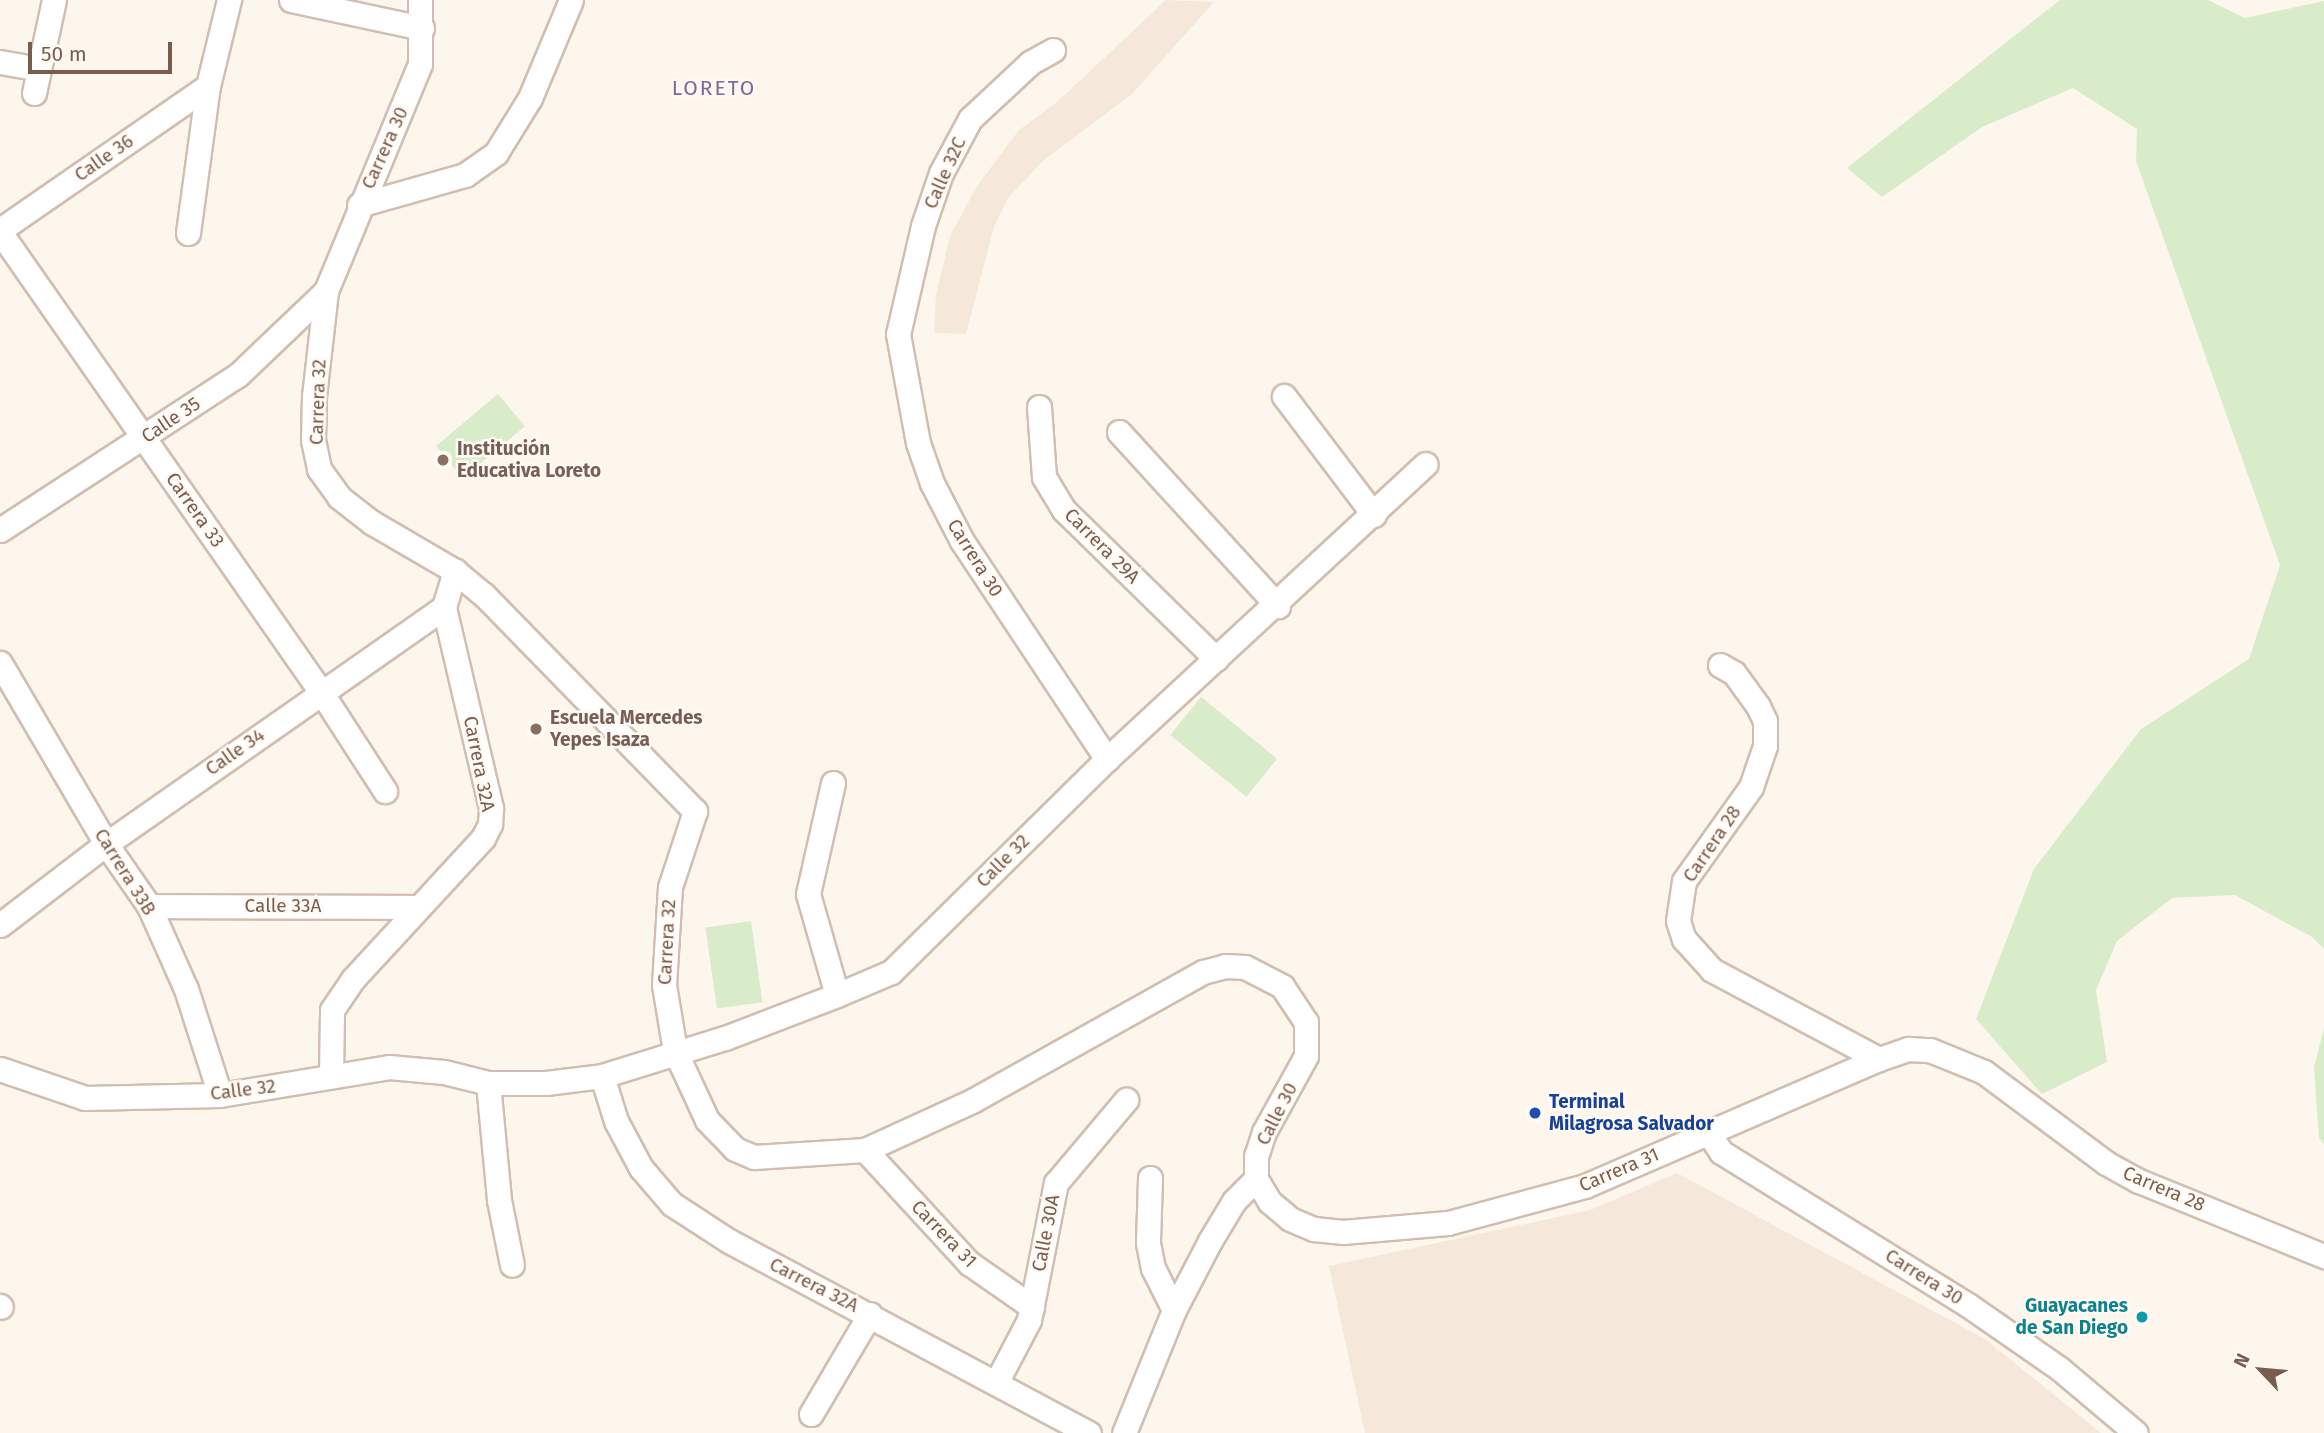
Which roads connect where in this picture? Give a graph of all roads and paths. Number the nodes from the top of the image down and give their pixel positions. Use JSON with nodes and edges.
{"nodes":[{"id":1,"x":54,"y":0,"type":"edge"},
{"id":2,"x":229,"y":0,"type":"edge"},
{"id":3,"x":291,"y":0,"type":"edge"},
{"id":4,"x":376,"y":0,"type":"edge"},
{"id":5,"x":420,"y":0,"type":"edge"},
{"id":6,"x":571,"y":0,"type":"edge"},
{"id":7,"x":393,"y":22,"type":"junction"},
{"id":8,"x":422,"y":28,"type":"junction"},
{"id":9,"x":1053,"y":50,"type":"dead end"},
{"id":10,"x":0,"y":62,"type":"edge"},
{"id":11,"x":38,"y":69,"type":"junction"},
{"id":12,"x":208,"y":86,"type":"junction"},
{"id":13,"x":34,"y":93,"type":"dead end"},
{"id":14,"x":359,"y":205,"type":"junction"},
{"id":15,"x":0,"y":231,"type":"edge"},
{"id":16,"x":188,"y":233,"type":"dead end"},
{"id":17,"x":327,"y":290,"type":"junction"},
{"id":18,"x":898,"y":334,"type":"joint"},
{"id":19,"x":1284,"y":396,"type":"dead end"},
{"id":20,"x":1038,"y":407,"type":"dead end"},
{"id":21,"x":1119,"y":432,"type":"dead end"},
{"id":22,"x":145,"y":438,"type":"junction"},
{"id":23,"x":1426,"y":464,"type":"dead end"},
{"id":24,"x":1374,"y":514,"type":"junction"},
{"id":25,"x":0,"y":530,"type":"edge"},
{"id":26,"x":455,"y":571,"type":"junction"},
{"id":27,"x":1278,"y":606,"type":"junction"},
{"id":28,"x":444,"y":607,"type":"junction"},
{"id":29,"x":1216,"y":659,"type":"junction"},
{"id":30,"x":0,"y":663,"type":"edge"},
{"id":31,"x":1720,"y":664,"type":"dead end"},
{"id":32,"x":321,"y":692,"type":"junction"},
{"id":33,"x":1107,"y":759,"type":"junction"},
{"id":34,"x":833,"y":783,"type":"dead end"},
{"id":35,"x":385,"y":791,"type":"dead end"},
{"id":36,"x":106,"y":844,"type":"junction"},
{"id":37,"x":149,"y":906,"type":"junction"},
{"id":38,"x":417,"y":906,"type":"junction"},
{"id":39,"x":0,"y":925,"type":"edge"},
{"id":40,"x":1282,"y":986,"type":"joint"},
{"id":41,"x":837,"y":995,"type":"junction"},
{"id":42,"x":675,"y":1051,"type":"junction"},
{"id":43,"x":1879,"y":1059,"type":"junction"},
{"id":44,"x":0,"y":1069,"type":"edge"},
{"id":45,"x":1984,"y":1072,"type":"joint"},
{"id":46,"x":331,"y":1076,"type":"junction"},
{"id":47,"x":602,"y":1076,"type":"junction"},
{"id":48,"x":488,"y":1083,"type":"junction"},
{"id":49,"x":220,"y":1095,"type":"junction"},
{"id":50,"x":1126,"y":1100,"type":"dead end"},
{"id":51,"x":1707,"y":1131,"type":"junction"},
{"id":52,"x":865,"y":1150,"type":"junction"},
{"id":53,"x":1150,"y":1178,"type":"dead end"},
{"id":54,"x":1256,"y":1179,"type":"junction"},
{"id":55,"x":2324,"y":1256,"type":"edge"},
{"id":56,"x":512,"y":1265,"type":"dead end"},
{"id":57,"x":1032,"y":1307,"type":"junction"},
{"id":58,"x":1174,"y":1310,"type":"junction"},
{"id":59,"x":870,"y":1314,"type":"junction"},
{"id":60,"x":996,"y":1383,"type":"junction"},
{"id":61,"x":811,"y":1414,"type":"dead end"},
{"id":62,"x":1089,"y":1433,"type":"edge"},
{"id":63,"x":1124,"y":1433,"type":"edge"},
{"id":64,"x":2136,"y":1433,"type":"edge"}],
"edges":[{"from":1,"to":11,"type":"street"},
{"from":2,"to":12,"type":"street"},
{"from":3,"to":7,"type":"street"},
{"from":4,"to":7,"type":"street"},
{"from":5,"to":8,"type":"street","name":"Carrera 30"},
{"from":6,"to":14,"type":"street"},
{"from":7,"to":8,"type":"street"},
{"from":8,"to":14,"type":"street","name":"Carrera 30"},
{"from":9,"to":18,"type":"street","name":"Calle 32C"},
{"from":10,"to":11,"type":"street"},
{"from":11,"to":13,"type":"street"},
{"from":12,"to":15,"type":"street","name":"Calle 36"},
{"from":12,"to":16,"type":"street"},
{"from":14,"to":17,"type":"street","name":"Carrera 30"},
{"from":15,"to":22,"type":"street","name":"Carrera 33"},
{"from":17,"to":22,"type":"street","name":"Calle 35"},
{"from":17,"to":26,"type":"street","name":"Carrera 32"},
{"from":18,"to":33,"type":"street","name":"Carrera 30"},
{"from":19,"to":24,"type":"street"},
{"from":20,"to":29,"type":"street","name":"Carrera 29A"},
{"from":21,"to":27,"type":"street"},
{"from":22,"to":25,"type":"street","name":"Calle 35"},
{"from":22,"to":32,"type":"street","name":"Carrera 33"},
{"from":23,"to":24,"type":"street","name":"Calle 32"},
{"from":24,"to":27,"type":"street","name":"Calle 32"},
{"from":26,"to":28,"type":"street"},
{"from":26,"to":42,"type":"street","name":"Carrera 32"},
{"from":27,"to":29,"type":"street","name":"Calle 32"},
{"from":28,"to":32,"type":"street","name":"Calle 34"},
{"from":28,"to":38,"type":"street","name":"Carrera 32A"},
{"from":29,"to":33,"type":"street","name":"Calle 32"},
{"from":30,"to":36,"type":"street","name":"Carrera 33B"},
{"from":31,"to":43,"type":"street","name":"Carrera 28"},
{"from":32,"to":35,"type":"street","name":"Carrera 33"},
{"from":32,"to":36,"type":"street","name":"Calle 34"},
{"from":33,"to":41,"type":"street","name":"Calle 32"},
{"from":34,"to":41,"type":"street"},
{"from":36,"to":37,"type":"street","name":"Carrera 33B"},
{"from":36,"to":39,"type":"street","name":"Calle 34"},
{"from":37,"to":38,"type":"street","name":"Calle 33A"},
{"from":37,"to":49,"type":"street","name":"Carrera 33B"},
{"from":38,"to":46,"type":"street","name":"Carrera 32A"},
{"from":40,"to":52,"type":"street","name":"Carrera 32"},
{"from":40,"to":54,"type":"street","name":"Calle 30"},
{"from":41,"to":42,"type":"street","name":"Calle 32"},
{"from":42,"to":47,"type":"street","name":"Calle 32"},
{"from":42,"to":52,"type":"street","name":"Carrera 32"},
{"from":43,"to":45,"type":"street","name":"Carrera 31"},
{"from":43,"to":51,"type":"street","name":"Carrera 31"},
{"from":44,"to":49,"type":"street","name":"Calle 32"},
{"from":45,"to":55,"type":"street","name":"Carrera 28"},
{"from":46,"to":48,"type":"street","name":"Calle 32"},
{"from":46,"to":49,"type":"street","name":"Calle 32"},
{"from":47,"to":48,"type":"street","name":"Calle 32"},
{"from":47,"to":59,"type":"street","name":"Carrera 32A"},
{"from":48,"to":56,"type":"street"},
{"from":50,"to":57,"type":"street","name":"Calle 30A"},
{"from":51,"to":54,"type":"street","name":"Carrera 31"},
{"from":51,"to":64,"type":"street","name":"Carrera 30"},
{"from":52,"to":57,"type":"street","name":"Carrera 31"},
{"from":53,"to":58,"type":"street"},
{"from":54,"to":58,"type":"street"},
{"from":57,"to":60,"type":"street","name":"Calle 30A"},
{"from":58,"to":63,"type":"street"},
{"from":59,"to":60,"type":"street","name":"Carrera 32A"},
{"from":59,"to":61,"type":"street"},
{"from":60,"to":62,"type":"street","name":"Carrera 32A"}]}
